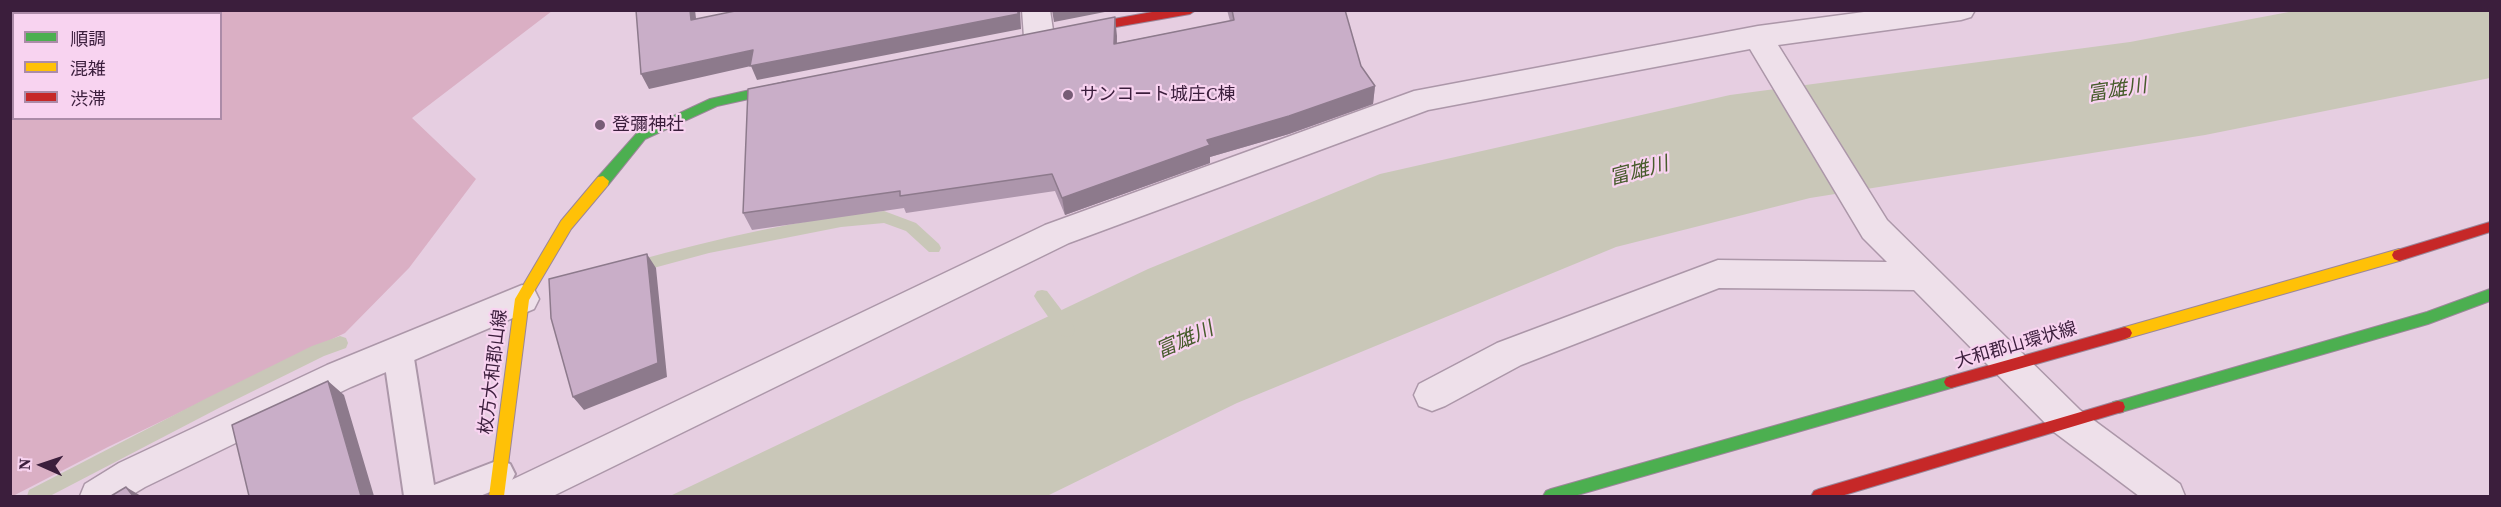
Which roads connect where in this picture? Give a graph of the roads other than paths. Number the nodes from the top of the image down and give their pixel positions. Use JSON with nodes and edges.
{"nodes":[{"id":1,"x":1190,"y":10,"type":"edge"},
{"id":2,"x":1961,"y":10,"type":"edge"},
{"id":3,"x":1043,"y":31,"type":"edge"},
{"id":4,"x":1758,"y":37,"type":"junction"},
{"id":5,"x":806,"y":83,"type":"edge"},
{"id":6,"x":2490,"y":227,"type":"edge"},
{"id":7,"x":1923,"y":276,"type":"junction"},
{"id":8,"x":2490,"y":296,"type":"edge"},
{"id":9,"x":522,"y":299,"type":"junction"},
{"id":10,"x":398,"y":351,"type":"junction"},
{"id":11,"x":2014,"y":366,"type":"junction"},
{"id":12,"x":1432,"y":395,"type":"dead end"},
{"id":13,"x":2067,"y":421,"type":"junction"},
{"id":14,"x":504,"y":489,"type":"edge"},
{"id":15,"x":98,"y":496,"type":"edge"},
{"id":16,"x":420,"y":496,"type":"edge"},
{"id":17,"x":445,"y":496,"type":"edge"},
{"id":18,"x":1551,"y":496,"type":"edge"},
{"id":19,"x":1819,"y":496,"type":"edge"},
{"id":20,"x":2167,"y":496,"type":"edge"}],
"edges":[{"from":1,"to":3,"type":"main road"},
{"from":2,"to":4,"type":"street"},
{"from":4,"to":7,"type":"street"},
{"from":4,"to":14,"type":"street"},
{"from":5,"to":9,"type":"main road","name":"枚方大和郡山線"},
{"from":6,"to":11,"type":"main road","name":"大和郡山環状線"},
{"from":7,"to":11,"type":"street"},
{"from":7,"to":12,"type":"street"},
{"from":8,"to":13,"type":"main road"},
{"from":9,"to":10,"type":"street"},
{"from":9,"to":14,"type":"main road","name":"枚方大和郡山線"},
{"from":10,"to":15,"type":"street"},
{"from":10,"to":16,"type":"lane"},
{"from":11,"to":13,"type":"street"},
{"from":11,"to":18,"type":"main road","name":"大和郡山環状線"},
{"from":13,"to":19,"type":"main road"},
{"from":13,"to":20,"type":"street"},
{"from":14,"to":17,"type":"lane"}]}
